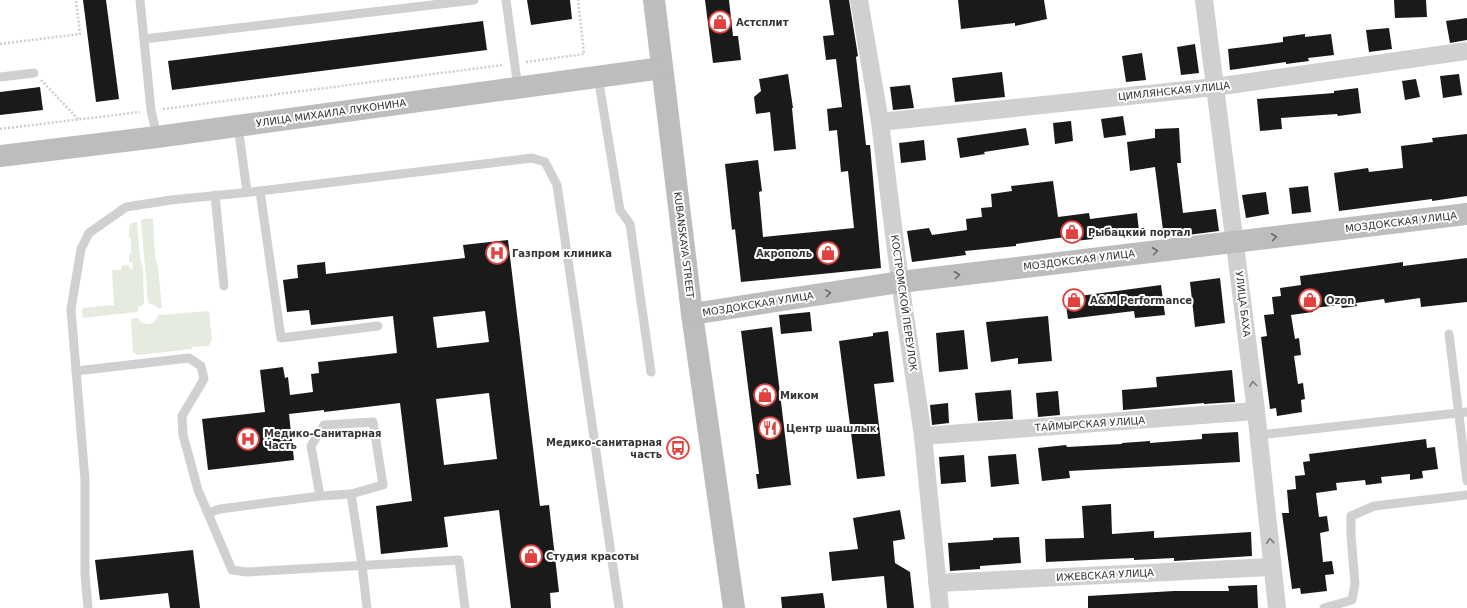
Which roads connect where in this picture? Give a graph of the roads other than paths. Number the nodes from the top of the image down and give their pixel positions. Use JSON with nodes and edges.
{"nodes":[{"id":1,"x":140,"y":0,"type":"edge"},
{"id":2,"x":474,"y":0,"type":"edge"},
{"id":3,"x":506,"y":0,"type":"edge"},
{"id":4,"x":654,"y":0,"type":"edge"},
{"id":5,"x":859,"y":0,"type":"edge"},
{"id":6,"x":1204,"y":0,"type":"edge"},
{"id":7,"x":144,"y":39,"type":"junction"},
{"id":8,"x":1467,"y":51,"type":"edge"},
{"id":9,"x":662,"y":68,"type":"junction"},
{"id":10,"x":34,"y":73,"type":"road end"},
{"id":11,"x":0,"y":77,"type":"edge"},
{"id":12,"x":598,"y":77,"type":"junction"},
{"id":13,"x":1215,"y":86,"type":"junction"},
{"id":14,"x":518,"y":88,"type":"junction"},
{"id":15,"x":880,"y":122,"type":"junction"},
{"id":16,"x":238,"y":126,"type":"junction"},
{"id":17,"x":157,"y":137,"type":"junction"},
{"id":18,"x":0,"y":156,"type":"edge"},
{"id":19,"x":260,"y":191,"type":"junction"},
{"id":20,"x":247,"y":192,"type":"junction"},
{"id":21,"x":215,"y":195,"type":"junction"},
{"id":22,"x":1467,"y":214,"type":"edge"},
{"id":23,"x":1235,"y":242,"type":"junction"},
{"id":24,"x":900,"y":282,"type":"junction"},
{"id":25,"x":224,"y":286,"type":"dead end"},
{"id":26,"x":692,"y":314,"type":"junction"},
{"id":27,"x":378,"y":326,"type":"dead end"},
{"id":28,"x":1449,"y":334,"type":"dead end"},
{"id":29,"x":76,"y":371,"type":"junction"},
{"id":30,"x":651,"y":372,"type":"dead end"},
{"id":31,"x":1256,"y":411,"type":"junction"},
{"id":32,"x":1463,"y":412,"type":"edge"},
{"id":33,"x":1259,"y":435,"type":"junction"},
{"id":34,"x":923,"y":436,"type":"junction"},
{"id":35,"x":1467,"y":481,"type":"edge"},
{"id":36,"x":351,"y":494,"type":"junction"},
{"id":37,"x":1467,"y":495,"type":"edge"},
{"id":38,"x":320,"y":496,"type":"junction"},
{"id":39,"x":208,"y":513,"type":"junction"},
{"id":40,"x":362,"y":565,"type":"junction"},
{"id":41,"x":1272,"y":567,"type":"junction"},
{"id":42,"x":937,"y":583,"type":"junction"},
{"id":43,"x":88,"y":608,"type":"edge"},
{"id":44,"x":367,"y":608,"type":"edge"},
{"id":45,"x":465,"y":608,"type":"edge"},
{"id":46,"x":619,"y":608,"type":"edge"},
{"id":47,"x":734,"y":608,"type":"edge"},
{"id":48,"x":940,"y":608,"type":"edge"},
{"id":49,"x":1277,"y":608,"type":"edge"},
{"id":50,"x":1324,"y":608,"type":"edge"}],
"edges":[{"from":1,"to":7,"type":"lane"},
{"from":2,"to":7,"type":"lane"},
{"from":3,"to":14,"type":"lane"},
{"from":4,"to":9,"type":"main road","name":"KUBANSKAYA STREET"},
{"from":5,"to":15,"type":"street","name":"КОСТРОМСКОЙ ПЕРЕУЛОК"},
{"from":6,"to":13,"type":"street","name":"УЛИЦА БАХА"},
{"from":7,"to":17,"type":"lane"},
{"from":8,"to":13,"type":"street","name":"ЦИМЛЯНСКАЯ УЛИЦА"},
{"from":9,"to":12,"type":"main road","name":"УЛИЦА МИХАИЛА ЛУКОНИНА"},
{"from":9,"to":26,"type":"main road","name":"KUBANSKAYA STREET"},
{"from":10,"to":11,"type":"lane"},
{"from":12,"to":14,"type":"main road","name":"УЛИЦА МИХАИЛА ЛУКОНИНА"},
{"from":12,"to":30,"type":"lane"},
{"from":13,"to":15,"type":"street","name":"ЦИМЛЯНСКАЯ УЛИЦА"},
{"from":13,"to":23,"type":"street","name":"УЛИЦА БАХА"},
{"from":14,"to":16,"type":"main road","name":"УЛИЦА МИХАИЛА ЛУКОНИНА"},
{"from":15,"to":24,"type":"street","name":"КОСТРОМСКОЙ ПЕРЕУЛОК"},
{"from":16,"to":17,"type":"main road","name":"УЛИЦА МИХАИЛА ЛУКОНИНА"},
{"from":16,"to":20,"type":"lane"},
{"from":17,"to":18,"type":"main road","name":"УЛИЦА МИХАИЛА ЛУКОНИНА"},
{"from":19,"to":20,"type":"lane"},
{"from":19,"to":27,"type":"lane"},
{"from":19,"to":46,"type":"lane"},
{"from":20,"to":21,"type":"lane"},
{"from":21,"to":25,"type":"lane"},
{"from":21,"to":29,"type":"lane"},
{"from":23,"to":22,"type":"main road","name":"МОЗДОКСКАЯ УЛИЦА","one_way":true},
{"from":24,"to":23,"type":"main road","name":"МОЗДОКСКАЯ УЛИЦА","one_way":true},
{"from":31,"to":23,"type":"street","name":"УЛИЦА БАХА","one_way":true},
{"from":26,"to":24,"type":"main road","name":"МОЗДОКСКАЯ УЛИЦА","one_way":true},
{"from":24,"to":34,"type":"street","name":"КОСТРОМСКОЙ ПЕРЕУЛОК"},
{"from":26,"to":47,"type":"main road","name":"KUBANSKAYA STREET"},
{"from":28,"to":32,"type":"lane"},
{"from":29,"to":39,"type":"lane"},
{"from":29,"to":43,"type":"lane"},
{"from":31,"to":33,"type":"street","name":"УЛИЦА БАХА"},
{"from":31,"to":34,"type":"street","name":"ТАЙМЫРСКАЯ УЛИЦА"},
{"from":32,"to":33,"type":"lane"},
{"from":32,"to":35,"type":"lane"},
{"from":41,"to":33,"type":"street","name":"УЛИЦА БАХА","one_way":true},
{"from":34,"to":42,"type":"street","name":"КОСТРОМСКОЙ ПЕРЕУЛОК"},
{"from":36,"to":38,"type":"lane"},
{"from":36,"to":38,"type":"lane"},
{"from":36,"to":40,"type":"lane"},
{"from":37,"to":50,"type":"lane"},
{"from":38,"to":39,"type":"lane"},
{"from":39,"to":40,"type":"lane"},
{"from":40,"to":44,"type":"lane"},
{"from":40,"to":45,"type":"lane"},
{"from":41,"to":42,"type":"street","name":"ИЖЕВСКАЯ УЛИЦА"},
{"from":41,"to":49,"type":"street","name":"УЛИЦА БАХА"},
{"from":42,"to":48,"type":"street","name":"КОСТРОМСКОЙ ПЕРЕУЛОК"}]}
